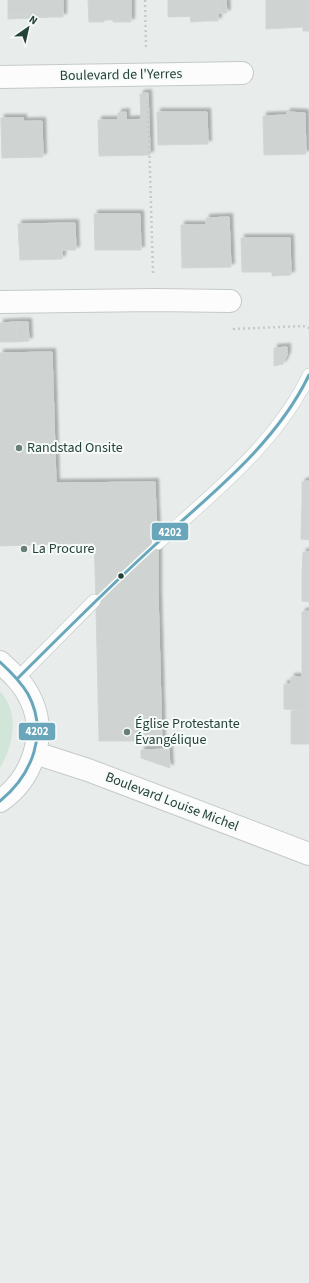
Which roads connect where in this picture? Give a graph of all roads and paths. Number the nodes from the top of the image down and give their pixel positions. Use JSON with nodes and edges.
{"nodes":[{"id":1,"x":145,"y":0,"type":"edge"},
{"id":2,"x":242,"y":73,"type":"dead end"},
{"id":3,"x":147,"y":75,"type":"junction"},
{"id":4,"x":0,"y":77,"type":"edge"},
{"id":5,"x":154,"y":300,"type":"junction"},
{"id":6,"x":230,"y":301,"type":"joint"},
{"id":7,"x":0,"y":302,"type":"edge"},
{"id":8,"x":309,"y":328,"type":"edge"},
{"id":9,"x":309,"y":375,"type":"edge"},
{"id":10,"x":158,"y":543,"type":"dead end"},
{"id":11,"x":94,"y":601,"type":"dead end"},
{"id":12,"x":0,"y":662,"type":"edge"},
{"id":13,"x":18,"y":678,"type":"junction"},
{"id":14,"x":35,"y":753,"type":"junction"},
{"id":15,"x":0,"y":801,"type":"edge"},
{"id":16,"x":309,"y":854,"type":"edge"}],
"edges":[{"from":1,"to":3,"type":"path"},
{"from":2,"to":3,"type":"street","name":"Boulevard de l'Yerres"},
{"from":3,"to":4,"type":"street","name":"Boulevard de l'Yerres"},
{"from":3,"to":5,"type":"path"},
{"from":5,"to":6,"type":"street"},
{"from":5,"to":7,"type":"street"},
{"from":6,"to":8,"type":"path"},
{"from":9,"to":10,"type":"lane"},
{"from":11,"to":13,"type":"lane"},
{"from":12,"to":13,"type":"street"},
{"from":13,"to":14,"type":"street"},
{"from":14,"to":15,"type":"street"},
{"from":14,"to":16,"type":"street","name":"Boulevard Louise Michel"}]}
